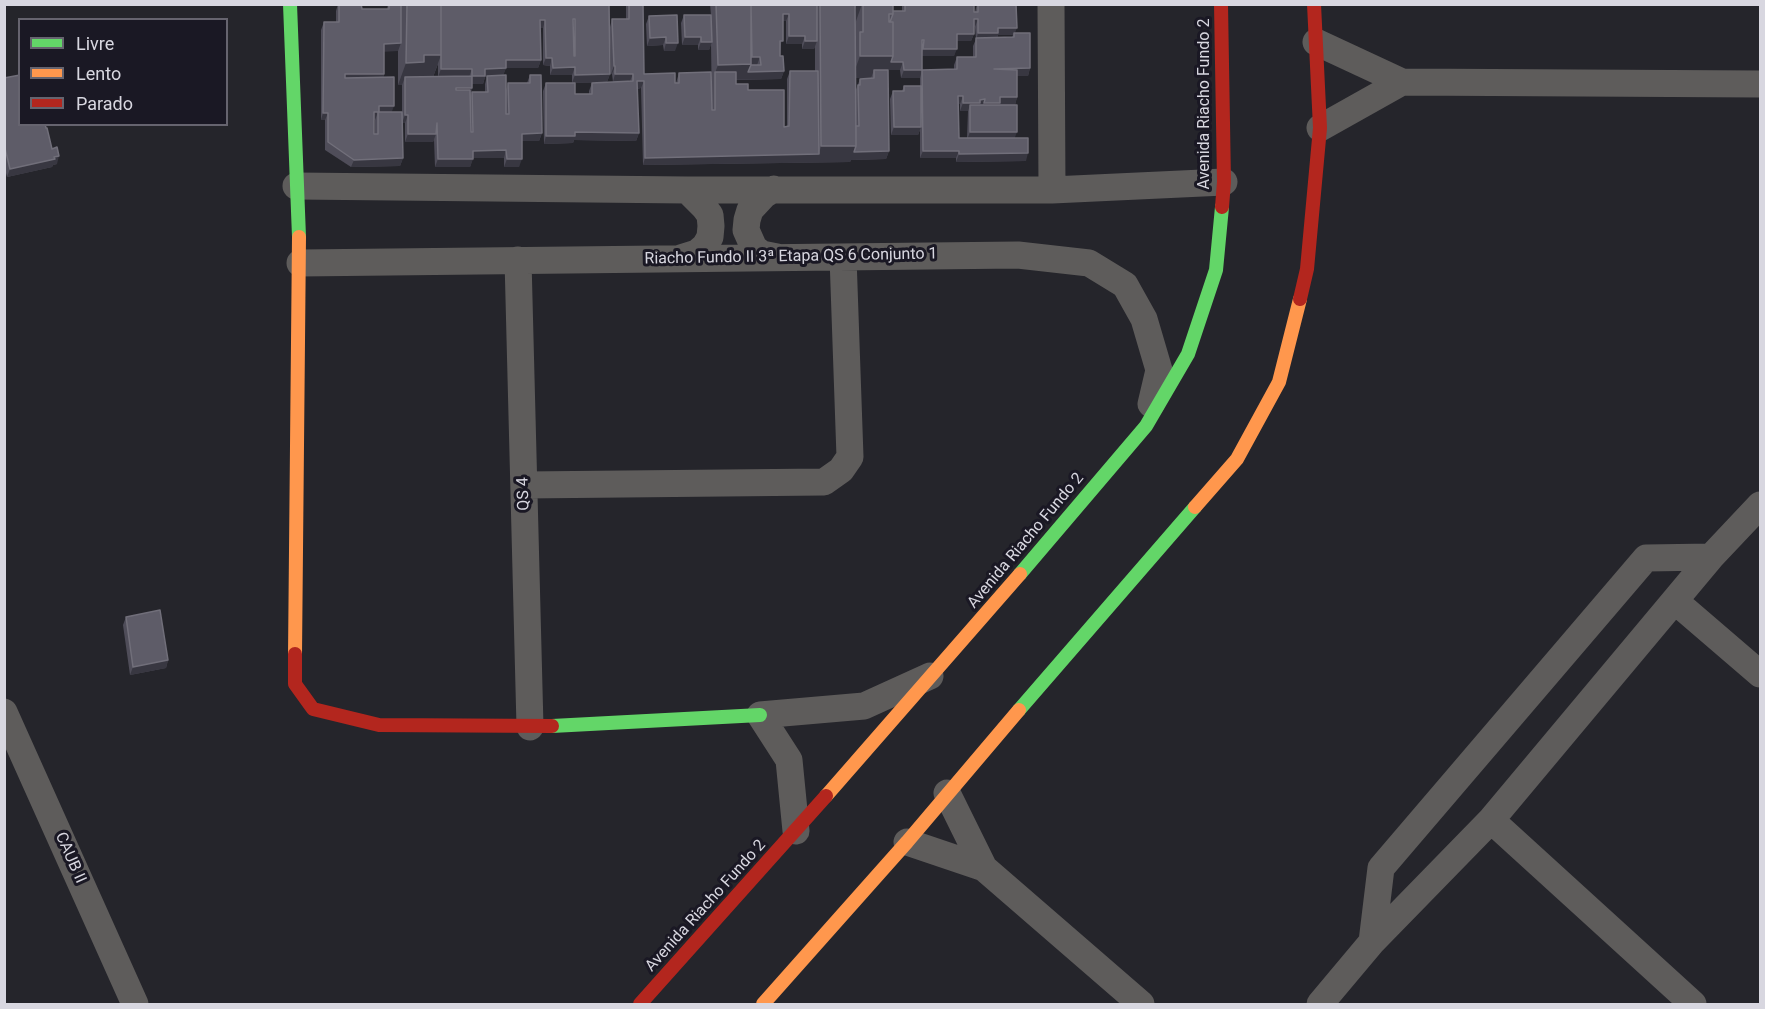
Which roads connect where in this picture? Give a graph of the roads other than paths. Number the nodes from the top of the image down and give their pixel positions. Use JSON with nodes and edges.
{"nodes":[{"id":1,"x":290,"y":4,"type":"edge"},
{"id":2,"x":1051,"y":4,"type":"edge"},
{"id":3,"x":1221,"y":4,"type":"edge"},
{"id":4,"x":1314,"y":4,"type":"edge"},
{"id":5,"x":1316,"y":42,"type":"junction"},
{"id":6,"x":1402,"y":82,"type":"junction"},
{"id":7,"x":1761,"y":84,"type":"edge"},
{"id":8,"x":1320,"y":128,"type":"junction"},
{"id":9,"x":1224,"y":182,"type":"junction"},
{"id":10,"x":296,"y":186,"type":"junction"},
{"id":11,"x":774,"y":189,"type":"junction"},
{"id":12,"x":687,"y":190,"type":"junction"},
{"id":13,"x":1052,"y":190,"type":"junction"},
{"id":14,"x":782,"y":257,"type":"junction"},
{"id":15,"x":843,"y":257,"type":"junction"},
{"id":16,"x":677,"y":258,"type":"junction"},
{"id":17,"x":518,"y":260,"type":"junction"},
{"id":18,"x":300,"y":262,"type":"junction"},
{"id":19,"x":1146,"y":426,"type":"junction"},
{"id":20,"x":524,"y":484,"type":"junction"},
{"id":21,"x":1761,"y":505,"type":"edge"},
{"id":22,"x":1711,"y":557,"type":"junction"},
{"id":23,"x":1675,"y":601,"type":"junction"},
{"id":24,"x":934,"y":674,"type":"junction"},
{"id":25,"x":1761,"y":674,"type":"edge"},
{"id":26,"x":4,"y":712,"type":"edge"},
{"id":27,"x":760,"y":715,"type":"junction"},
{"id":28,"x":530,"y":727,"type":"junction"},
{"id":29,"x":947,"y":793,"type":"junction"},
{"id":30,"x":1491,"y":820,"type":"junction"},
{"id":31,"x":796,"y":831,"type":"junction"},
{"id":32,"x":908,"y":842,"type":"junction"},
{"id":33,"x":984,"y":868,"type":"junction"},
{"id":34,"x":1372,"y":942,"type":"junction"},
{"id":35,"x":135,"y":1005,"type":"edge"},
{"id":36,"x":640,"y":1005,"type":"edge"},
{"id":37,"x":763,"y":1005,"type":"edge"},
{"id":38,"x":1141,"y":1005,"type":"edge"},
{"id":39,"x":1320,"y":1005,"type":"edge"},
{"id":40,"x":1693,"y":1005,"type":"edge"}],
"edges":[{"from":1,"to":10,"type":"main road"},
{"from":2,"to":13,"type":"street"},
{"from":3,"to":9,"type":"main road","name":"Avenida Riacho Fundo 2"},
{"from":4,"to":5,"type":"main road"},
{"from":5,"to":6,"type":"street"},
{"from":5,"to":8,"type":"main road"},
{"from":6,"to":7,"type":"street"},
{"from":6,"to":8,"type":"street"},
{"from":8,"to":29,"type":"main road"},
{"from":9,"to":13,"type":"street"},
{"from":9,"to":19,"type":"main road","name":"Avenida Riacho Fundo 2"},
{"from":10,"to":12,"type":"street"},
{"from":10,"to":18,"type":"main road"},
{"from":11,"to":12,"type":"street"},
{"from":11,"to":13,"type":"street"},
{"from":11,"to":14,"type":"street"},
{"from":12,"to":16,"type":"street"},
{"from":14,"to":15,"type":"street","name":"Riacho Fundo II 3ª Etapa QS 6 Conjunto 1"},
{"from":14,"to":16,"type":"street","name":"Riacho Fundo II 3ª Etapa QS 6 Conjunto 1"},
{"from":15,"to":19,"type":"street","name":"Riacho Fundo II 3ª Etapa QS 6 Conjunto 1"},
{"from":15,"to":20,"type":"street"},
{"from":16,"to":17,"type":"street","name":"Riacho Fundo II 3ª Etapa QS 6 Conjunto 1"},
{"from":17,"to":18,"type":"street","name":"Riacho Fundo II 3ª Etapa QS 6 Conjunto 1"},
{"from":17,"to":20,"type":"street","name":"QS 4"},
{"from":18,"to":28,"type":"main road"},
{"from":19,"to":24,"type":"main road","name":"Avenida Riacho Fundo 2"},
{"from":20,"to":28,"type":"street","name":"QS 4"},
{"from":21,"to":22,"type":"street"},
{"from":22,"to":23,"type":"street"},
{"from":22,"to":34,"type":"street"},
{"from":23,"to":25,"type":"street"},
{"from":23,"to":30,"type":"street"},
{"from":24,"to":27,"type":"street"},
{"from":24,"to":31,"type":"main road","name":"Avenida Riacho Fundo 2"},
{"from":26,"to":35,"type":"street","name":"CAUB II"},
{"from":27,"to":28,"type":"main road"},
{"from":27,"to":31,"type":"street"},
{"from":29,"to":32,"type":"main road"},
{"from":29,"to":33,"type":"street"},
{"from":30,"to":34,"type":"street"},
{"from":30,"to":40,"type":"street"},
{"from":31,"to":36,"type":"main road","name":"Avenida Riacho Fundo 2"},
{"from":32,"to":33,"type":"street"},
{"from":32,"to":37,"type":"main road"},
{"from":33,"to":38,"type":"street"},
{"from":34,"to":39,"type":"street"}]}
